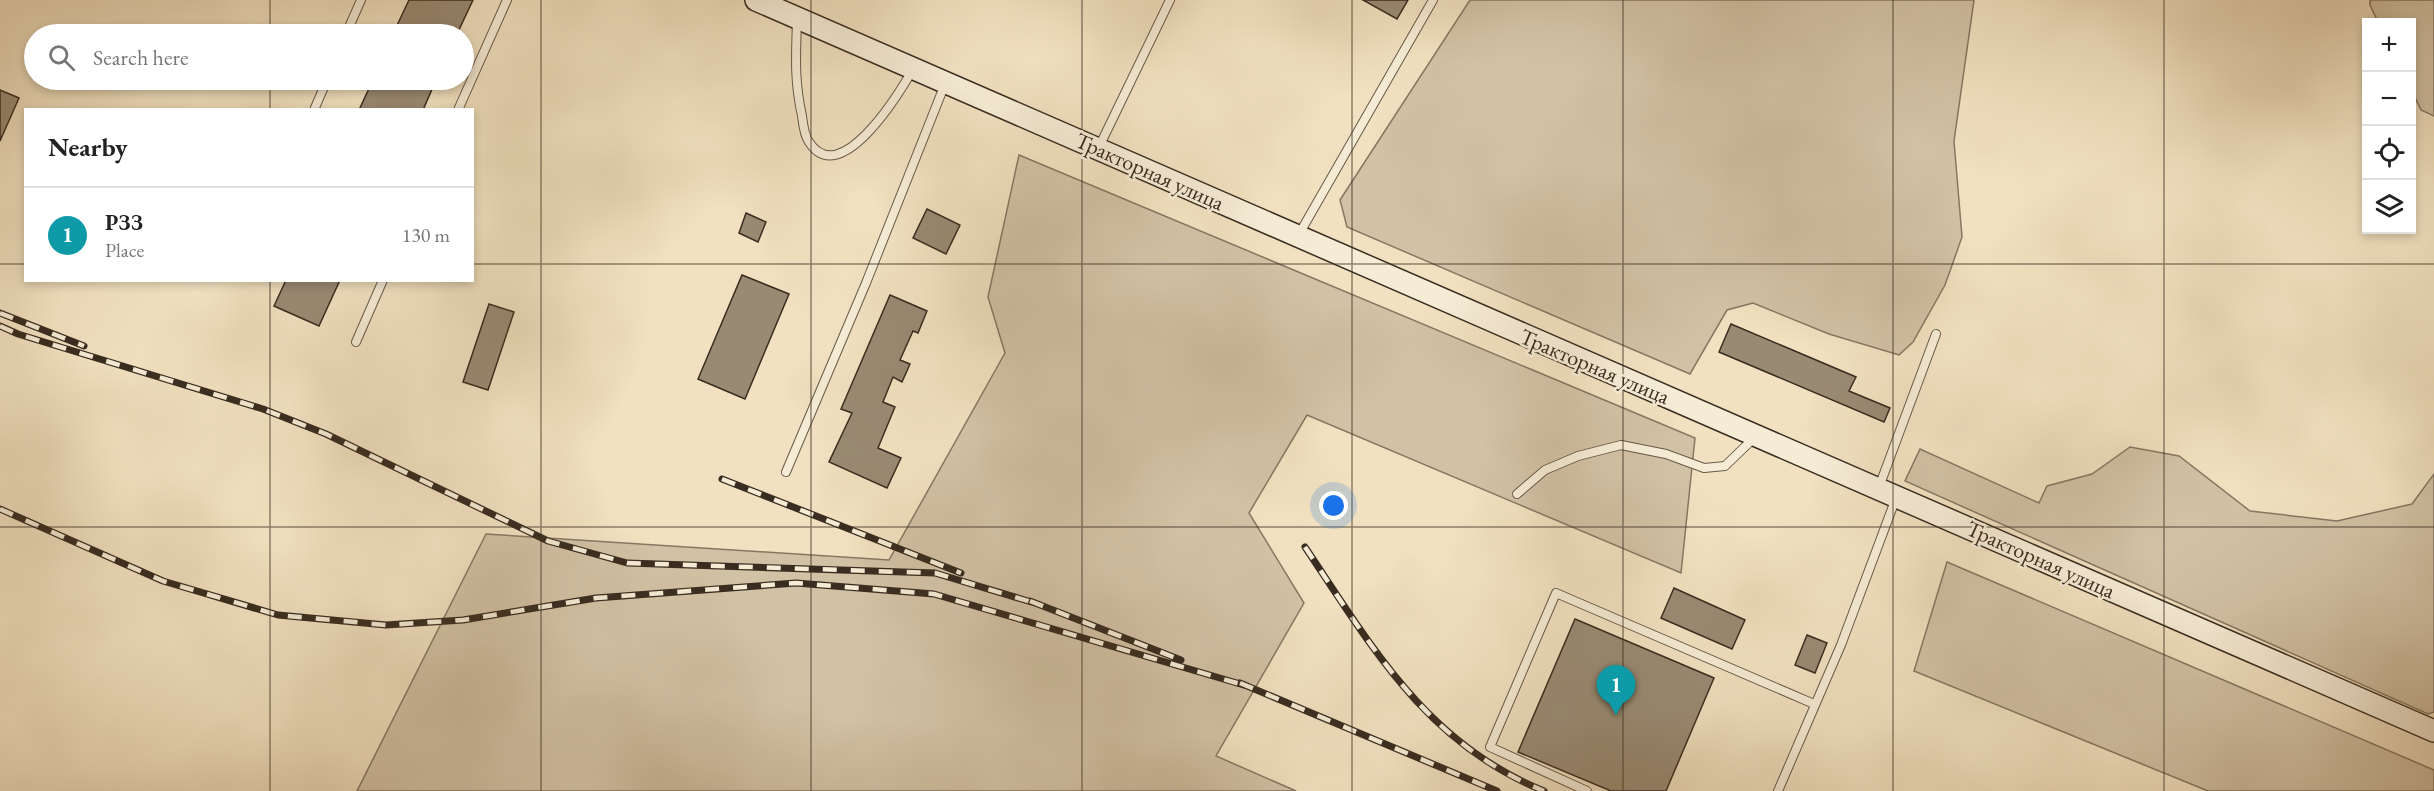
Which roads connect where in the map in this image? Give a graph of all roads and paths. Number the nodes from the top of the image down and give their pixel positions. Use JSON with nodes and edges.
{"nodes":[{"id":1,"x":361,"y":0,"type":"edge"},
{"id":2,"x":507,"y":0,"type":"edge"},
{"id":3,"x":756,"y":0,"type":"edge"},
{"id":4,"x":1170,"y":0,"type":"edge"},
{"id":5,"x":1433,"y":0,"type":"edge"},
{"id":6,"x":778,"y":4,"type":"edge"},
{"id":7,"x":797,"y":18,"type":"junction"},
{"id":8,"x":350,"y":24,"type":"edge"},
{"id":9,"x":914,"y":68,"type":"junction"},
{"id":10,"x":474,"y":74,"type":"edge"},
{"id":11,"x":945,"y":82,"type":"junction"},
{"id":12,"x":323,"y":90,"type":"edge"},
{"id":13,"x":467,"y":90,"type":"edge"},
{"id":14,"x":315,"y":108,"type":"edge"},
{"id":15,"x":459,"y":108,"type":"edge"},
{"id":16,"x":1098,"y":148,"type":"junction"},
{"id":17,"x":1298,"y":237,"type":"junction"},
{"id":18,"x":381,"y":282,"type":"edge"},
{"id":19,"x":1936,"y":334,"type":"dead end"},
{"id":20,"x":356,"y":342,"type":"dead end"},
{"id":21,"x":1757,"y":436,"type":"junction"},
{"id":22,"x":786,"y":472,"type":"dead end"},
{"id":23,"x":1887,"y":493,"type":"junction"},
{"id":24,"x":1517,"y":494,"type":"dead end"},
{"id":25,"x":1814,"y":704,"type":"junction"},
{"id":26,"x":2434,"y":731,"type":"edge"},
{"id":27,"x":1587,"y":791,"type":"edge"},
{"id":28,"x":1778,"y":791,"type":"edge"}],
"edges":[{"from":1,"to":8,"type":"lane"},
{"from":2,"to":10,"type":"lane"},
{"from":3,"to":6,"type":"main road","name":"Тракторная улица"},
{"from":4,"to":16,"type":"lane"},
{"from":5,"to":17,"type":"lane"},
{"from":6,"to":7,"type":"main road","name":"Тракторная улица"},
{"from":7,"to":9,"type":"main road","name":"Тракторная улица"},
{"from":7,"to":9,"type":"lane"},
{"from":9,"to":11,"type":"main road","name":"Тракторная улица"},
{"from":11,"to":16,"type":"main road","name":"Тракторная улица"},
{"from":11,"to":22,"type":"lane"},
{"from":12,"to":14,"type":"lane"},
{"from":13,"to":15,"type":"lane"},
{"from":16,"to":17,"type":"main road","name":"Тракторная улица"},
{"from":17,"to":21,"type":"main road","name":"Тракторная улица"},
{"from":18,"to":20,"type":"lane"},
{"from":19,"to":23,"type":"lane"},
{"from":21,"to":23,"type":"main road","name":"Тракторная улица"},
{"from":21,"to":24,"type":"lane"},
{"from":23,"to":25,"type":"lane"},
{"from":23,"to":26,"type":"main road","name":"Тракторная улица"},
{"from":25,"to":27,"type":"lane"},
{"from":25,"to":28,"type":"lane"}]}
